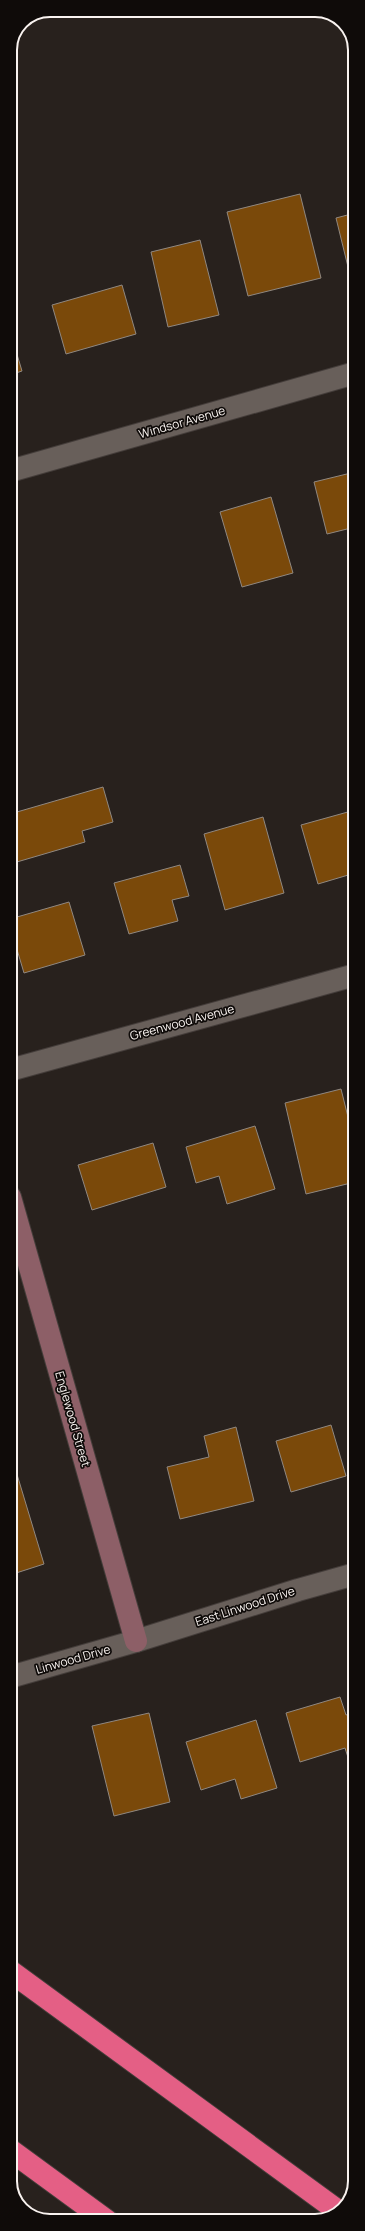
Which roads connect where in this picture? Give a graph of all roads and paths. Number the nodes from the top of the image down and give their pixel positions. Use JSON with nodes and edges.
{"nodes":[{"id":1,"x":348,"y":375,"type":"edge"},
{"id":2,"x":17,"y":469,"type":"edge"},
{"id":3,"x":348,"y":977,"type":"edge"},
{"id":4,"x":17,"y":1068,"type":"edge"},
{"id":5,"x":17,"y":1222,"type":"edge"},
{"id":6,"x":348,"y":1576,"type":"edge"},
{"id":7,"x":136,"y":1641,"type":"junction"},
{"id":8,"x":17,"y":1675,"type":"edge"},
{"id":9,"x":17,"y":1977,"type":"edge"},
{"id":10,"x":17,"y":2155,"type":"edge"},
{"id":11,"x":334,"y":2208,"type":"edge"},
{"id":12,"x":97,"y":2214,"type":"edge"}],
"edges":[{"from":1,"to":2,"type":"street","name":"Windsor Avenue"},
{"from":3,"to":4,"type":"street","name":"Greenwood Avenue"},
{"from":5,"to":7,"type":"street","name":"Englewood Street"},
{"from":6,"to":7,"type":"street","name":"East Linwood Drive"},
{"from":7,"to":8,"type":"street","name":"Linwood Drive"},
{"from":9,"to":11,"type":"highway"},
{"from":10,"to":12,"type":"highway"}]}
